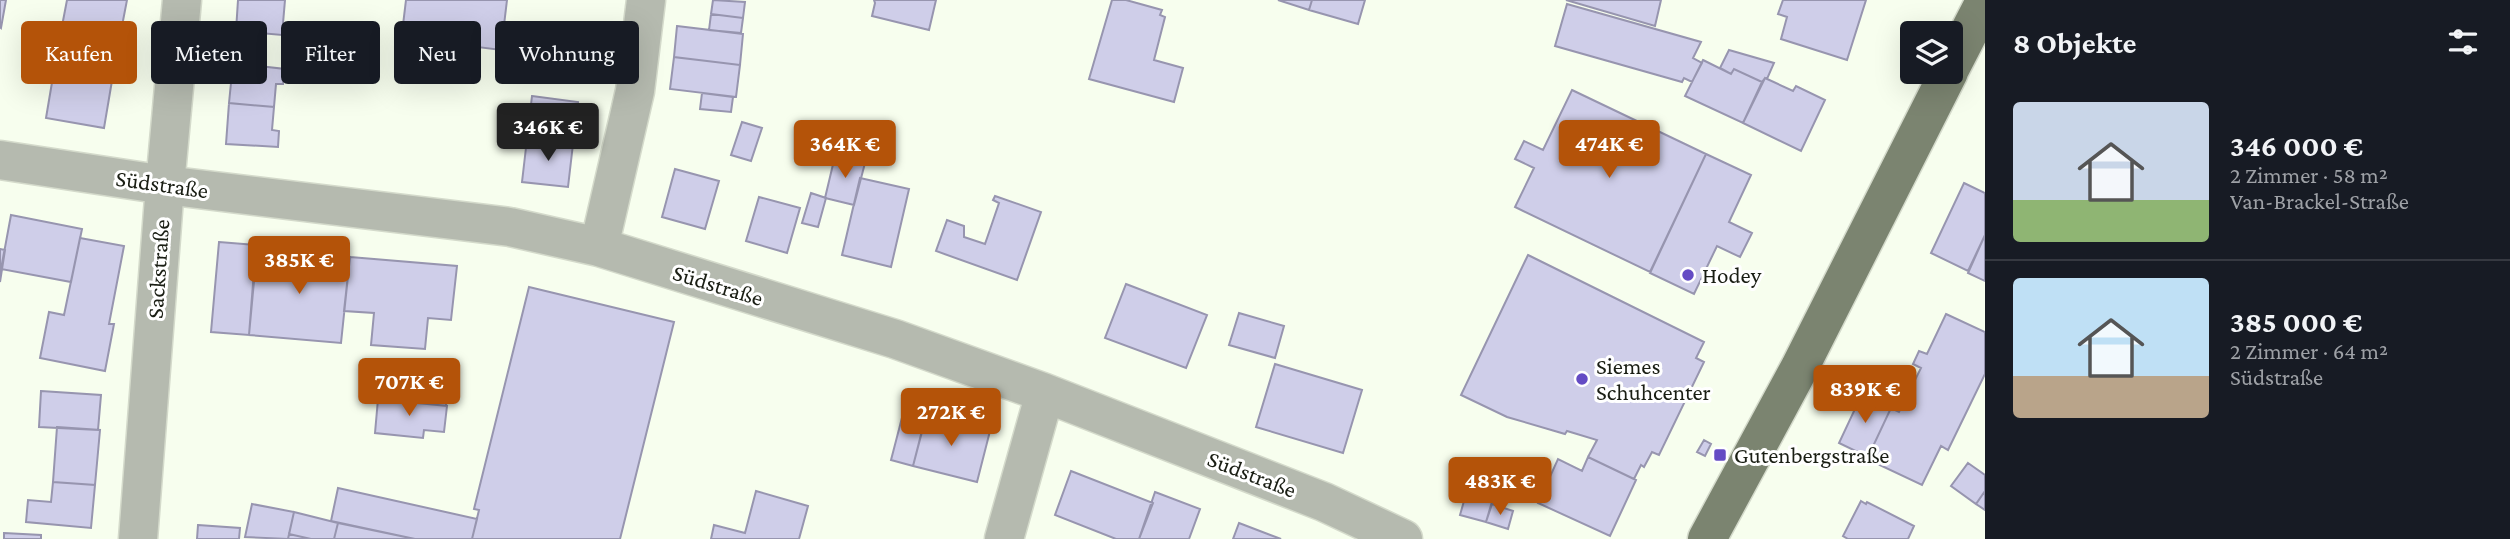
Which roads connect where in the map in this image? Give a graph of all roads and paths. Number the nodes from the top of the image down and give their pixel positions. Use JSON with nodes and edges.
{"nodes":[{"id":1,"x":182,"y":0,"type":"edge"},
{"id":2,"x":646,"y":0,"type":"edge"},
{"id":3,"x":1985,"y":1,"type":"edge"},
{"id":4,"x":1963,"y":44,"type":"edge"},
{"id":5,"x":1943,"y":84,"type":"edge"},
{"id":6,"x":0,"y":160,"type":"edge"},
{"id":7,"x":165,"y":186,"type":"junction"},
{"id":8,"x":599,"y":247,"type":"junction"},
{"id":9,"x":1045,"y":393,"type":"junction"},
{"id":10,"x":138,"y":539,"type":"edge"},
{"id":11,"x":1004,"y":539,"type":"edge"},
{"id":12,"x":1403,"y":539,"type":"edge"},
{"id":13,"x":1707,"y":539,"type":"edge"}],
"edges":[{"from":1,"to":7,"type":"street","name":"Sackstraße"},
{"from":2,"to":8,"type":"street"},
{"from":3,"to":4,"type":"main road"},
{"from":5,"to":13,"type":"main road"},
{"from":6,"to":7,"type":"street","name":"Südstraße"},
{"from":7,"to":8,"type":"street","name":"Südstraße"},
{"from":7,"to":10,"type":"street","name":"Sackstraße"},
{"from":8,"to":9,"type":"street","name":"Südstraße"},
{"from":9,"to":11,"type":"street"},
{"from":9,"to":12,"type":"street","name":"Südstraße"}]}
